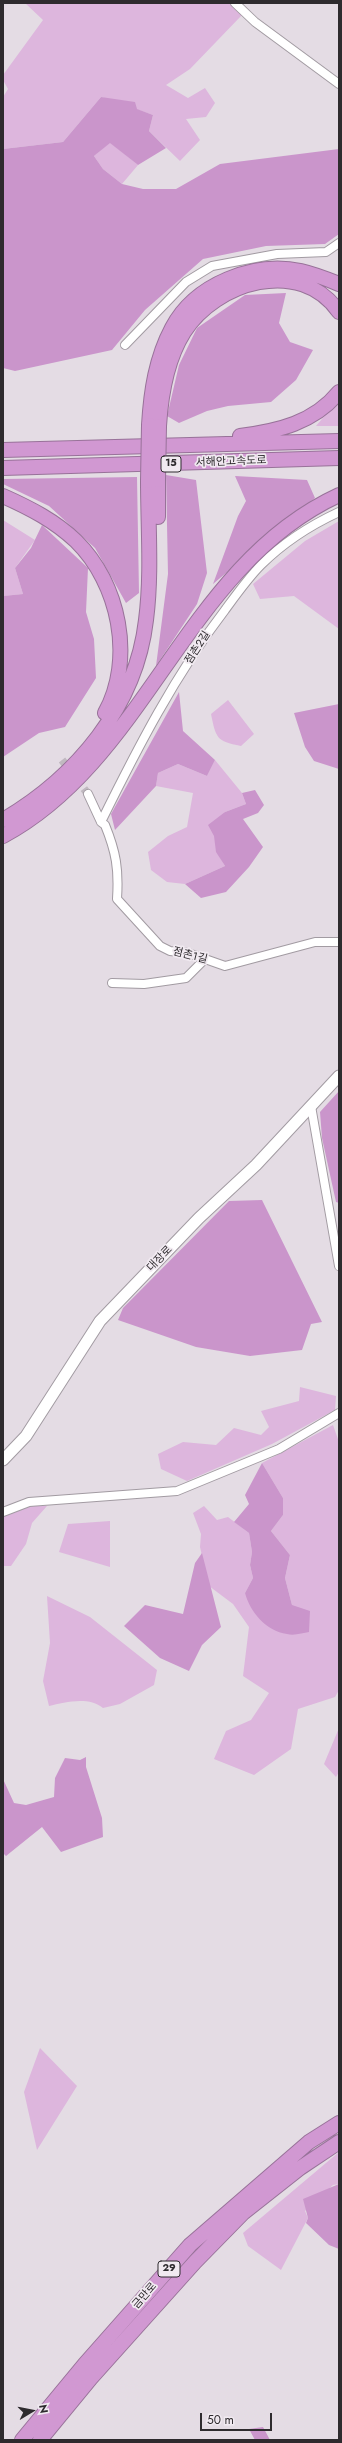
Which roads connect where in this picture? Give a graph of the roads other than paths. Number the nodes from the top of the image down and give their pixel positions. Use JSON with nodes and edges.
{"nodes":[{"id":1,"x":235,"y":3,"type":"edge"},
{"id":2,"x":339,"y":84,"type":"edge"},
{"id":3,"x":339,"y":243,"type":"edge"},
{"id":4,"x":339,"y":284,"type":"edge"},
{"id":5,"x":339,"y":312,"type":"edge"},
{"id":6,"x":126,"y":345,"type":"dead end"},
{"id":7,"x":339,"y":392,"type":"edge"},
{"id":8,"x":154,"y":425,"type":"junction"},
{"id":9,"x":339,"y":440,"type":"edge"},
{"id":10,"x":163,"y":446,"type":"junction"},
{"id":11,"x":3,"y":450,"type":"edge"},
{"id":12,"x":339,"y":458,"type":"edge"},
{"id":13,"x":3,"y":468,"type":"edge"},
{"id":14,"x":153,"y":480,"type":"junction"},
{"id":15,"x":339,"y":495,"type":"edge"},
{"id":16,"x":3,"y":496,"type":"edge"},
{"id":17,"x":339,"y":512,"type":"edge"},
{"id":18,"x":107,"y":746,"type":"junction"},
{"id":19,"x":64,"y":775,"type":"junction"},
{"id":20,"x":88,"y":794,"type":"tunnel mouth"},
{"id":21,"x":3,"y":820,"type":"edge"},
{"id":22,"x":100,"y":822,"type":"junction"},
{"id":23,"x":3,"y":836,"type":"edge"},
{"id":24,"x":339,"y":942,"type":"edge"},
{"id":25,"x":205,"y":959,"type":"junction"},
{"id":26,"x":112,"y":983,"type":"dead end"},
{"id":27,"x":339,"y":1076,"type":"edge"},
{"id":28,"x":311,"y":1106,"type":"junction"},
{"id":29,"x":339,"y":1266,"type":"edge"},
{"id":30,"x":339,"y":1413,"type":"edge"},
{"id":31,"x":3,"y":1460,"type":"edge"},
{"id":32,"x":3,"y":1512,"type":"edge"},
{"id":33,"x":339,"y":2123,"type":"edge"},
{"id":34,"x":339,"y":2142,"type":"edge"},
{"id":35,"x":22,"y":2440,"type":"edge"},
{"id":36,"x":40,"y":2440,"type":"edge"}],
"edges":[{"from":1,"to":2,"type":"street"},
{"from":3,"to":6,"type":"street"},
{"from":4,"to":8,"type":"highway"},
{"from":5,"to":8,"type":"highway"},
{"from":7,"to":10,"type":"highway"},
{"from":8,"to":14,"type":"highway","bridge":true},
{"from":9,"to":10,"type":"highway","name":"서해안고속도로","number":"15"},
{"from":10,"to":11,"type":"highway","name":"서해안고속도로","number":"15"},
{"from":12,"to":13,"type":"highway","name":"서해안고속도로","number":"15"},
{"from":14,"to":18,"type":"highway"},
{"from":14,"to":19,"type":"highway"},
{"from":15,"to":18,"type":"highway"},
{"from":16,"to":19,"type":"highway"},
{"from":17,"to":22,"type":"street","name":"점촌2길"},
{"from":18,"to":23,"type":"highway"},
{"from":19,"to":21,"type":"highway"},
{"from":20,"to":22,"type":"street","name":"점촌1길"},
{"from":22,"to":25,"type":"street","name":"점촌1길"},
{"from":24,"to":25,"type":"street","name":"점촌1길"},
{"from":25,"to":26,"type":"street"},
{"from":27,"to":28,"type":"street","name":"대장로"},
{"from":28,"to":29,"type":"street"},
{"from":28,"to":31,"type":"street","name":"대장로"},
{"from":30,"to":32,"type":"street"},
{"from":33,"to":35,"type":"highway","name":"금만로","number":"29"},
{"from":34,"to":36,"type":"highway","name":"금만로","number":"29"}]}
